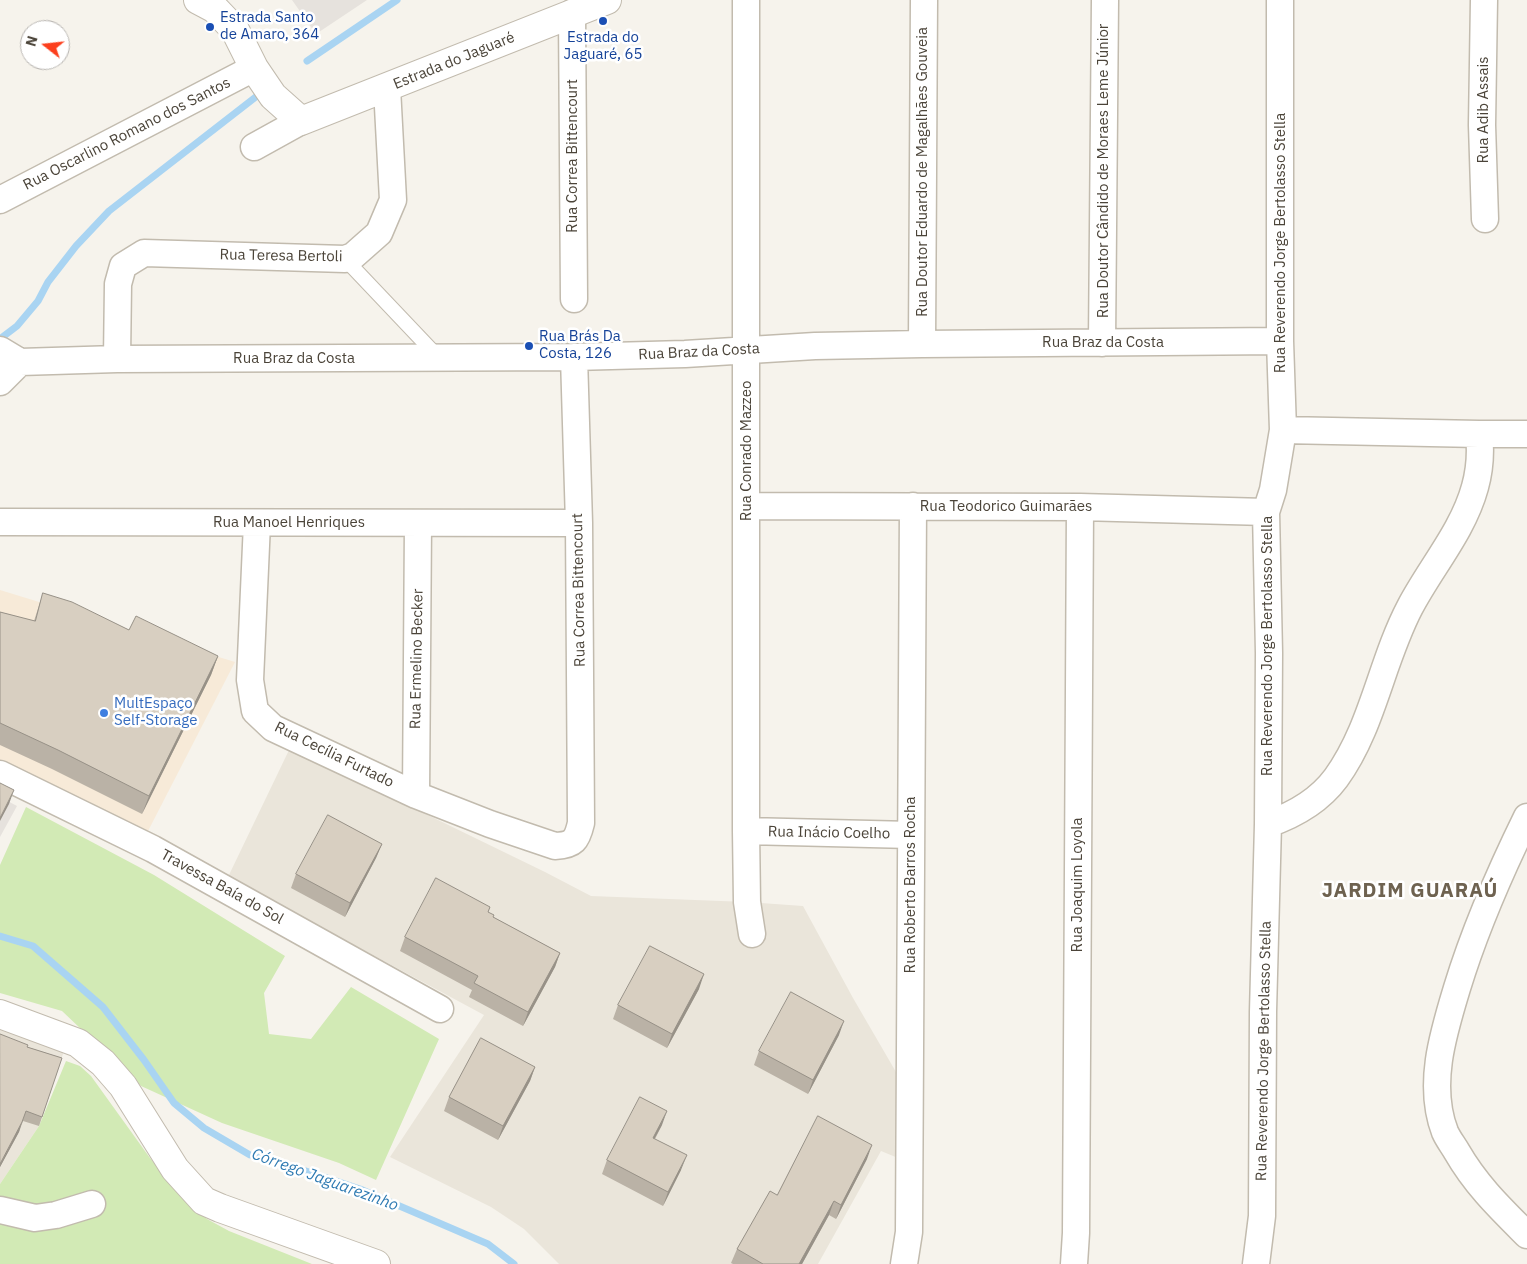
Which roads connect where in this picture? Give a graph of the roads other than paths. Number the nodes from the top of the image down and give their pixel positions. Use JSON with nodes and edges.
{"nodes":[{"id":1,"x":198,"y":0,"type":"edge"},
{"id":2,"x":607,"y":0,"type":"edge"},
{"id":3,"x":746,"y":0,"type":"edge"},
{"id":4,"x":924,"y":0,"type":"edge"},
{"id":5,"x":1105,"y":0,"type":"edge"},
{"id":6,"x":1280,"y":0,"type":"edge"},
{"id":7,"x":1484,"y":0,"type":"edge"},
{"id":8,"x":572,"y":13,"type":"junction"},
{"id":9,"x":254,"y":68,"type":"junction"},
{"id":10,"x":387,"y":88,"type":"junction"},
{"id":11,"x":301,"y":121,"type":"junction"},
{"id":12,"x":254,"y":147,"type":"dead end"},
{"id":13,"x":0,"y":200,"type":"edge"},
{"id":14,"x":1485,"y":219,"type":"dead end"},
{"id":15,"x":346,"y":260,"type":"junction"},
{"id":16,"x":574,"y":298,"type":"dead end"},
{"id":17,"x":1280,"y":341,"type":"junction"},
{"id":18,"x":1102,"y":342,"type":"junction"},
{"id":19,"x":922,"y":344,"type":"junction"},
{"id":20,"x":747,"y":350,"type":"junction"},
{"id":21,"x":10,"y":356,"type":"edge"},
{"id":22,"x":574,"y":356,"type":"junction"},
{"id":23,"x":439,"y":358,"type":"junction"},
{"id":24,"x":117,"y":359,"type":"junction"},
{"id":25,"x":0,"y":382,"type":"edge"},
{"id":26,"x":1283,"y":430,"type":"junction"},
{"id":27,"x":1479,"y":434,"type":"junction"},
{"id":28,"x":1527,"y":434,"type":"edge"},
{"id":29,"x":747,"y":506,"type":"junction"},
{"id":30,"x":913,"y":506,"type":"junction"},
{"id":31,"x":1080,"y":507,"type":"junction"},
{"id":32,"x":1266,"y":512,"type":"junction"},
{"id":33,"x":0,"y":522,"type":"edge"},
{"id":34,"x":258,"y":523,"type":"junction"},
{"id":35,"x":418,"y":523,"type":"junction"},
{"id":36,"x":579,"y":523,"type":"junction"},
{"id":37,"x":0,"y":774,"type":"edge"},
{"id":38,"x":416,"y":795,"type":"junction"},
{"id":39,"x":1527,"y":816,"type":"edge"},
{"id":40,"x":581,"y":823,"type":"joint"},
{"id":41,"x":1268,"y":824,"type":"junction"},
{"id":42,"x":746,"y":831,"type":"junction"},
{"id":43,"x":911,"y":835,"type":"junction"},
{"id":44,"x":752,"y":934,"type":"dead end"},
{"id":45,"x":440,"y":1009,"type":"dead end"},
{"id":46,"x":0,"y":1014,"type":"edge"},
{"id":47,"x":92,"y":1204,"type":"dead end"},
{"id":48,"x":0,"y":1210,"type":"edge"},
{"id":49,"x":1527,"y":1235,"type":"edge"},
{"id":50,"x":376,"y":1264,"type":"edge"},
{"id":51,"x":904,"y":1264,"type":"edge"},
{"id":52,"x":1074,"y":1264,"type":"edge"},
{"id":53,"x":1256,"y":1264,"type":"edge"}],
"edges":[{"from":1,"to":9,"type":"street"},
{"from":2,"to":8,"type":"street","name":"Estrada do Jaguaré"},
{"from":3,"to":20,"type":"street","name":"Rua Conrado Mazzeo"},
{"from":4,"to":19,"type":"street","name":"Rua Doutor Eduardo de Magalhães Gouveia"},
{"from":5,"to":18,"type":"street","name":"Rua Doutor Cândido de Moraes Leme Júnior"},
{"from":6,"to":17,"type":"street","name":"Rua Reverendo Jorge Bertolasso Stella"},
{"from":7,"to":14,"type":"street","name":"Rua Adib Assais"},
{"from":8,"to":10,"type":"street","name":"Estrada do Jaguaré"},
{"from":8,"to":16,"type":"street","name":"Rua Correa Bittencourt"},
{"from":9,"to":11,"type":"street"},
{"from":9,"to":13,"type":"street","name":"Rua Oscarlino Romano dos Santos"},
{"from":10,"to":11,"type":"street","name":"Estrada do Jaguaré"},
{"from":10,"to":15,"type":"street","name":"Rua Teresa Bertoli"},
{"from":11,"to":12,"type":"street"},
{"from":15,"to":23,"type":"lane"},
{"from":15,"to":24,"type":"street","name":"Rua Teresa Bertoli"},
{"from":17,"to":18,"type":"street","name":"Rua Braz da Costa"},
{"from":17,"to":26,"type":"street","name":"Rua Reverendo Jorge Bertolasso Stella"},
{"from":18,"to":19,"type":"street","name":"Rua Braz da Costa"},
{"from":19,"to":20,"type":"street","name":"Rua Braz da Costa"},
{"from":20,"to":22,"type":"street","name":"Rua Braz da Costa"},
{"from":20,"to":29,"type":"street","name":"Rua Conrado Mazzeo"},
{"from":21,"to":24,"type":"street","name":"Rua Braz da Costa"},
{"from":21,"to":25,"type":"street"},
{"from":22,"to":23,"type":"street","name":"Rua Braz da Costa"},
{"from":22,"to":36,"type":"street","name":"Rua Correa Bittencourt"},
{"from":23,"to":24,"type":"street","name":"Rua Braz da Costa"},
{"from":26,"to":27,"type":"street"},
{"from":26,"to":32,"type":"street","name":"Rua Reverendo Jorge Bertolasso Stella"},
{"from":27,"to":28,"type":"street"},
{"from":27,"to":41,"type":"street"},
{"from":29,"to":30,"type":"street","name":"Rua Teodorico Guimarães"},
{"from":29,"to":42,"type":"street","name":"Rua Conrado Mazzeo"},
{"from":30,"to":31,"type":"street","name":"Rua Teodorico Guimarães"},
{"from":30,"to":43,"type":"street","name":"Rua Roberto Barros Rocha"},
{"from":31,"to":32,"type":"street","name":"Rua Teodorico Guimarães"},
{"from":31,"to":52,"type":"street","name":"Rua Joaquim Loyola"},
{"from":32,"to":41,"type":"street","name":"Rua Reverendo Jorge Bertolasso Stella"},
{"from":33,"to":34,"type":"street","name":"Rua Manoel Henriques"},
{"from":34,"to":35,"type":"street","name":"Rua Manoel Henriques"},
{"from":34,"to":38,"type":"street","name":"Rua Cecília Furtado"},
{"from":35,"to":36,"type":"street","name":"Rua Manoel Henriques"},
{"from":35,"to":38,"type":"street","name":"Rua Ermelino Becker"},
{"from":36,"to":40,"type":"street","name":"Rua Correa Bittencourt"},
{"from":37,"to":45,"type":"street","name":"Travessa Baía do Sol"},
{"from":38,"to":40,"type":"street","name":"Rua Cecília Furtado"},
{"from":39,"to":49,"type":"street"},
{"from":41,"to":53,"type":"street","name":"Rua Reverendo Jorge Bertolasso Stella"},
{"from":42,"to":43,"type":"street","name":"Rua Inácio Coelho"},
{"from":42,"to":44,"type":"street","name":"Rua Conrado Mazzeo"},
{"from":43,"to":51,"type":"street","name":"Rua Roberto Barros Rocha"},
{"from":46,"to":50,"type":"street"},
{"from":47,"to":48,"type":"street"}]}
